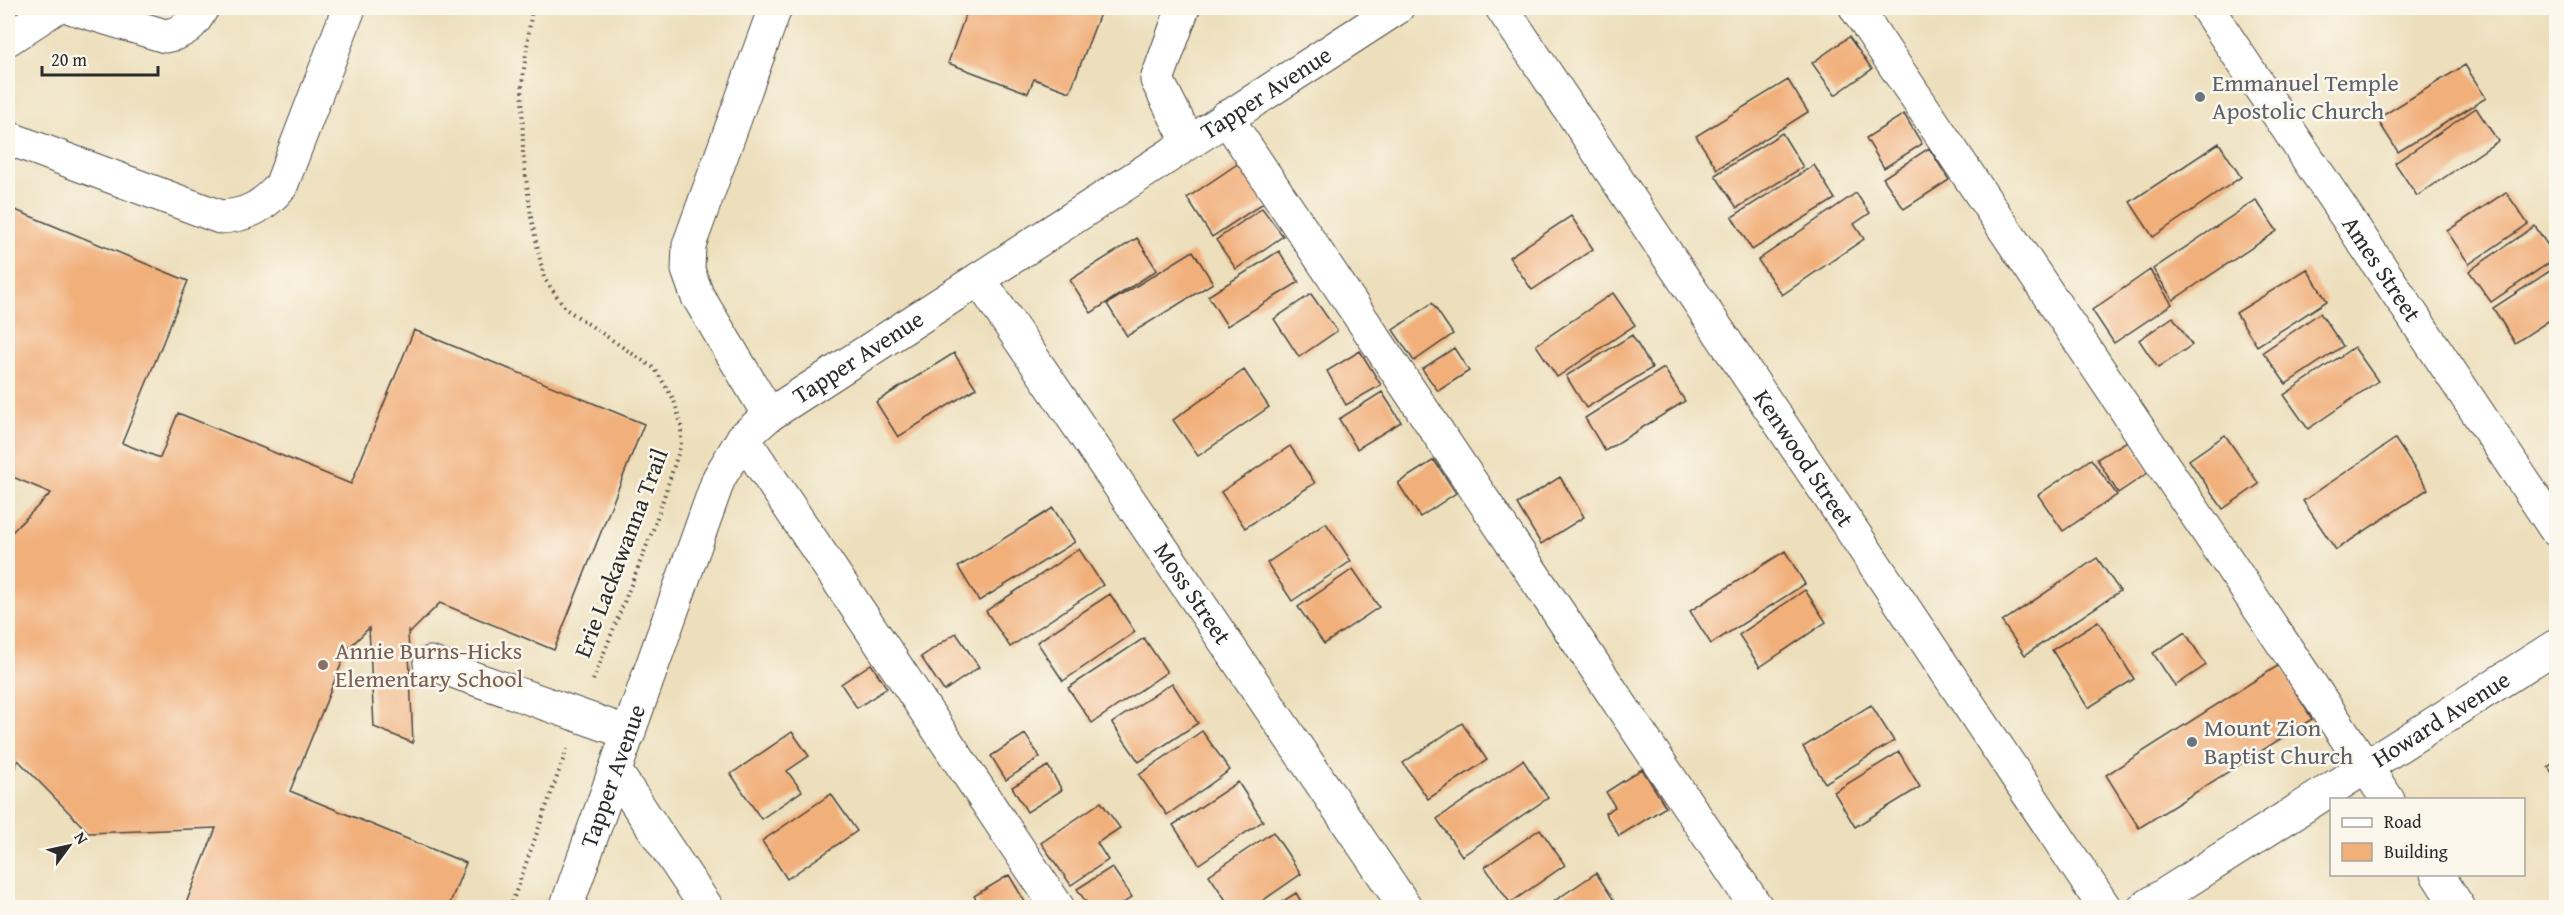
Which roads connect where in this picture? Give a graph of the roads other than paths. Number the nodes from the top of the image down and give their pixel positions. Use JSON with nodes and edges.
{"nodes":[{"id":1,"x":55,"y":8,"type":"edge"},
{"id":2,"x":74,"y":8,"type":"edge"},
{"id":3,"x":202,"y":8,"type":"edge"},
{"id":4,"x":350,"y":8,"type":"edge"},
{"id":5,"x":775,"y":8,"type":"edge"},
{"id":6,"x":1183,"y":8,"type":"edge"},
{"id":7,"x":1397,"y":8,"type":"edge"},
{"id":8,"x":1502,"y":8,"type":"edge"},
{"id":9,"x":1856,"y":8,"type":"edge"},
{"id":10,"x":2207,"y":8,"type":"edge"},
{"id":11,"x":8,"y":39,"type":"edge"},
{"id":12,"x":1226,"y":117,"type":"junction"},
{"id":13,"x":8,"y":138,"type":"edge"},
{"id":14,"x":1188,"y":141,"type":"junction"},
{"id":15,"x":980,"y":279,"type":"junction"},
{"id":16,"x":769,"y":415,"type":"junction"},
{"id":17,"x":743,"y":438,"type":"junction"},
{"id":18,"x":2556,"y":530,"type":"edge"},
{"id":19,"x":2556,"y":646,"type":"edge"},
{"id":20,"x":430,"y":663,"type":"dead end"},
{"id":21,"x":629,"y":733,"type":"junction"},
{"id":22,"x":2366,"y":767,"type":"junction"},
{"id":23,"x":615,"y":771,"type":"junction"},
{"id":24,"x":2387,"y":798,"type":"edge"},
{"id":25,"x":2439,"y":876,"type":"edge"},
{"id":26,"x":566,"y":908,"type":"edge"},
{"id":27,"x":707,"y":908,"type":"edge"},
{"id":28,"x":1058,"y":908,"type":"edge"},
{"id":29,"x":1406,"y":908,"type":"edge"},
{"id":30,"x":1758,"y":908,"type":"edge"},
{"id":31,"x":2105,"y":908,"type":"edge"},
{"id":32,"x":2144,"y":908,"type":"edge"},
{"id":33,"x":2459,"y":908,"type":"edge"}],
"edges":[{"from":1,"to":11,"type":"street"},
{"from":2,"to":3,"type":"street"},
{"from":4,"to":13,"type":"street"},
{"from":5,"to":16,"type":"street"},
{"from":6,"to":14,"type":"street"},
{"from":7,"to":12,"type":"street","name":"Tapper Avenue"},
{"from":8,"to":31,"type":"street","name":"Kenwood Street"},
{"from":9,"to":22,"type":"street"},
{"from":10,"to":18,"type":"street","name":"Ames Street"},
{"from":12,"to":14,"type":"street","name":"Tapper Avenue"},
{"from":12,"to":30,"type":"street"},
{"from":14,"to":15,"type":"street","name":"Tapper Avenue"},
{"from":15,"to":16,"type":"street","name":"Tapper Avenue"},
{"from":15,"to":29,"type":"street","name":"Moss Street"},
{"from":16,"to":17,"type":"street","name":"Tapper Avenue"},
{"from":17,"to":21,"type":"street","name":"Tapper Avenue"},
{"from":17,"to":28,"type":"street"},
{"from":19,"to":22,"type":"street","name":"Howard Avenue"},
{"from":20,"to":21,"type":"street"},
{"from":21,"to":23,"type":"street","name":"Tapper Avenue"},
{"from":22,"to":24,"type":"street"},
{"from":22,"to":32,"type":"street","name":"Howard Avenue"},
{"from":23,"to":26,"type":"street","name":"Tapper Avenue"},
{"from":23,"to":27,"type":"street"},
{"from":25,"to":33,"type":"street"}]}
